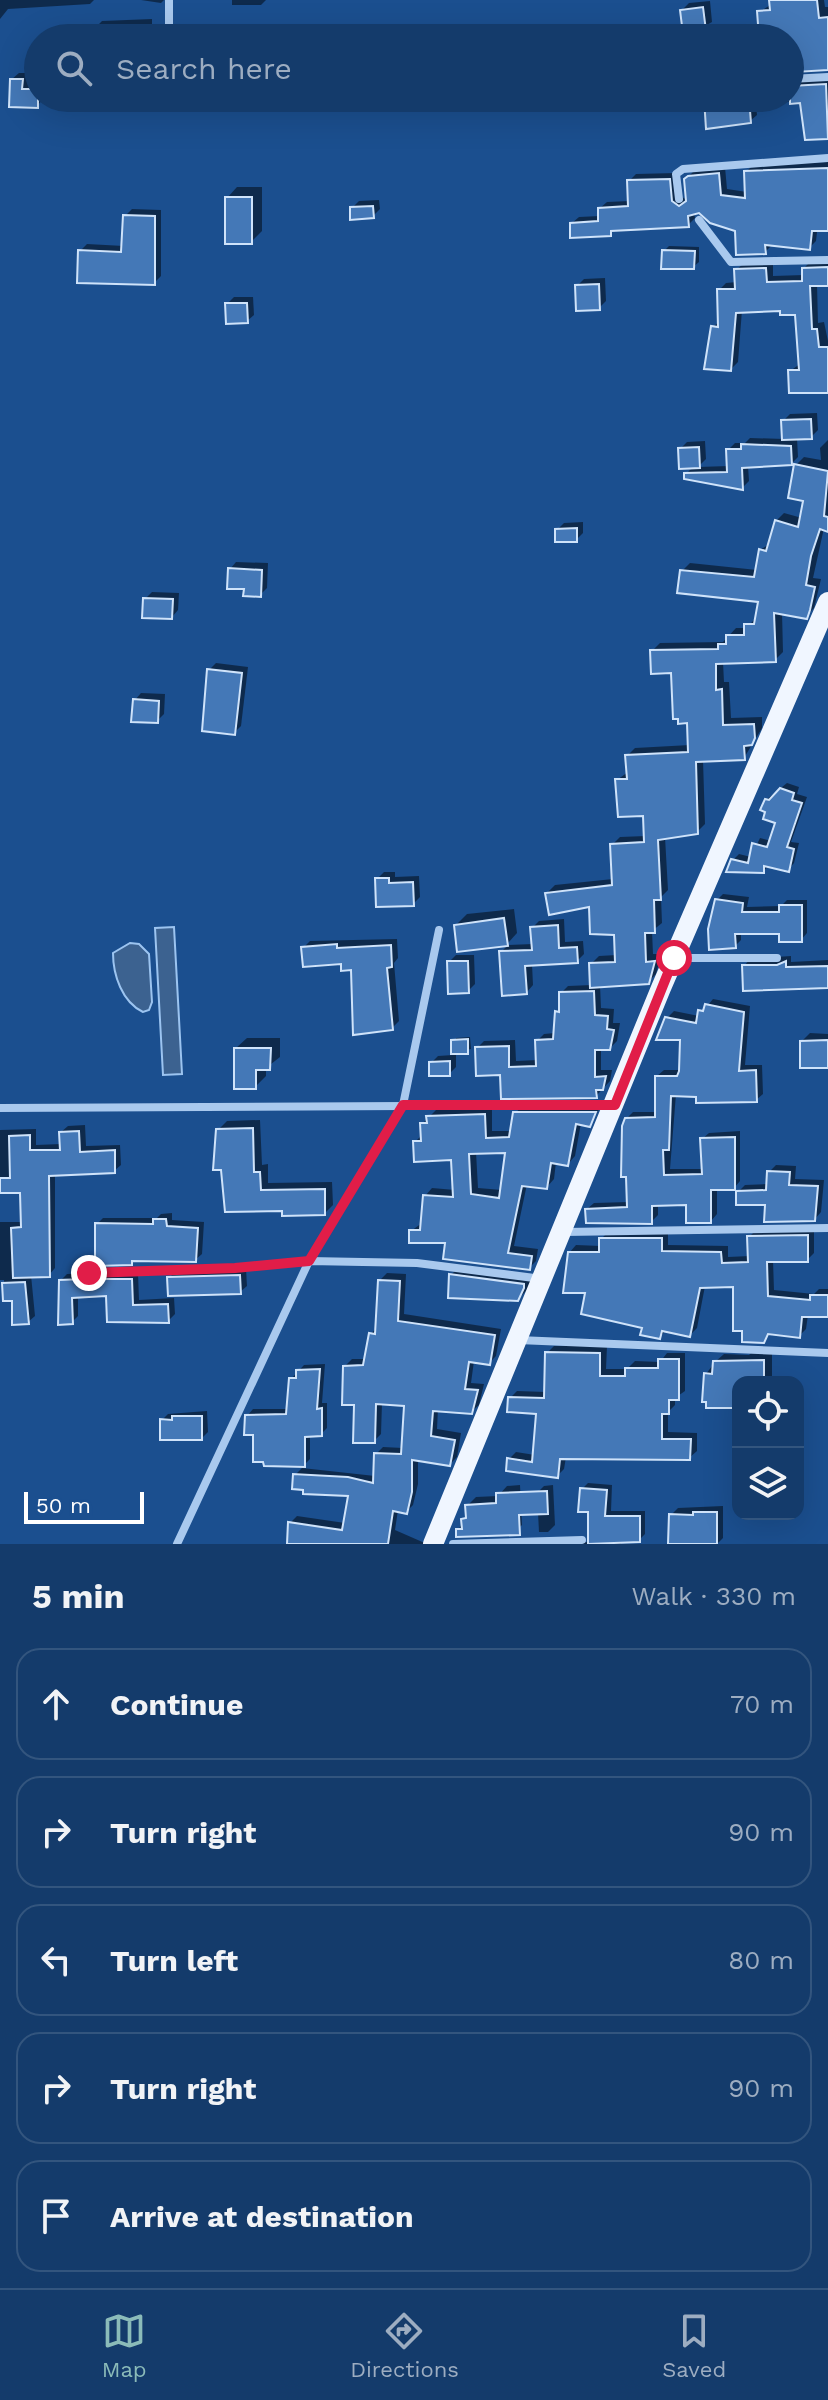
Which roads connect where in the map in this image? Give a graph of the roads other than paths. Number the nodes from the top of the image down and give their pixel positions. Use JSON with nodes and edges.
{"nodes":[{"id":1,"x":169,"y":0,"type":"edge"},
{"id":2,"x":169,"y":24,"type":"edge"},
{"id":3,"x":828,"y":77,"type":"edge"},
{"id":4,"x":804,"y":78,"type":"edge"},
{"id":5,"x":828,"y":158,"type":"edge"},
{"id":6,"x":679,"y":199,"type":"dead end"},
{"id":7,"x":699,"y":220,"type":"dead end"},
{"id":8,"x":828,"y":260,"type":"edge"},
{"id":9,"x":828,"y":602,"type":"edge"},
{"id":10,"x":439,"y":930,"type":"dead end"},
{"id":11,"x":674,"y":958,"type":"junction"},
{"id":12,"x":777,"y":958,"type":"dead end"},
{"id":13,"x":403,"y":1105,"type":"junction"},
{"id":14,"x":615,"y":1105,"type":"junction"},
{"id":15,"x":0,"y":1108,"type":"edge"},
{"id":16,"x":828,"y":1228,"type":"edge"},
{"id":17,"x":563,"y":1232,"type":"junction"},
{"id":18,"x":309,"y":1261,"type":"junction"},
{"id":19,"x":89,"y":1273,"type":"dead end"},
{"id":20,"x":543,"y":1279,"type":"junction"},
{"id":21,"x":518,"y":1340,"type":"junction"},
{"id":22,"x":828,"y":1353,"type":"edge"},
{"id":23,"x":582,"y":1540,"type":"dead end"},
{"id":24,"x":177,"y":1544,"type":"edge"},
{"id":25,"x":433,"y":1544,"type":"edge"},
{"id":26,"x":453,"y":1544,"type":"edge"}],
"edges":[{"from":1,"to":2,"type":"street"},
{"from":3,"to":4,"type":"street"},
{"from":5,"to":6,"type":"street"},
{"from":7,"to":8,"type":"street"},
{"from":9,"to":11,"type":"main road"},
{"from":10,"to":13,"type":"street"},
{"from":11,"to":12,"type":"street"},
{"from":11,"to":14,"type":"main road"},
{"from":13,"to":14,"type":"street"},
{"from":13,"to":15,"type":"street"},
{"from":13,"to":18,"type":"street"},
{"from":14,"to":17,"type":"main road"},
{"from":16,"to":17,"type":"street"},
{"from":17,"to":20,"type":"main road"},
{"from":18,"to":19,"type":"street"},
{"from":18,"to":20,"type":"street"},
{"from":18,"to":24,"type":"street"},
{"from":20,"to":21,"type":"main road"},
{"from":21,"to":22,"type":"street"},
{"from":21,"to":25,"type":"main road"},
{"from":23,"to":26,"type":"street"}]}
